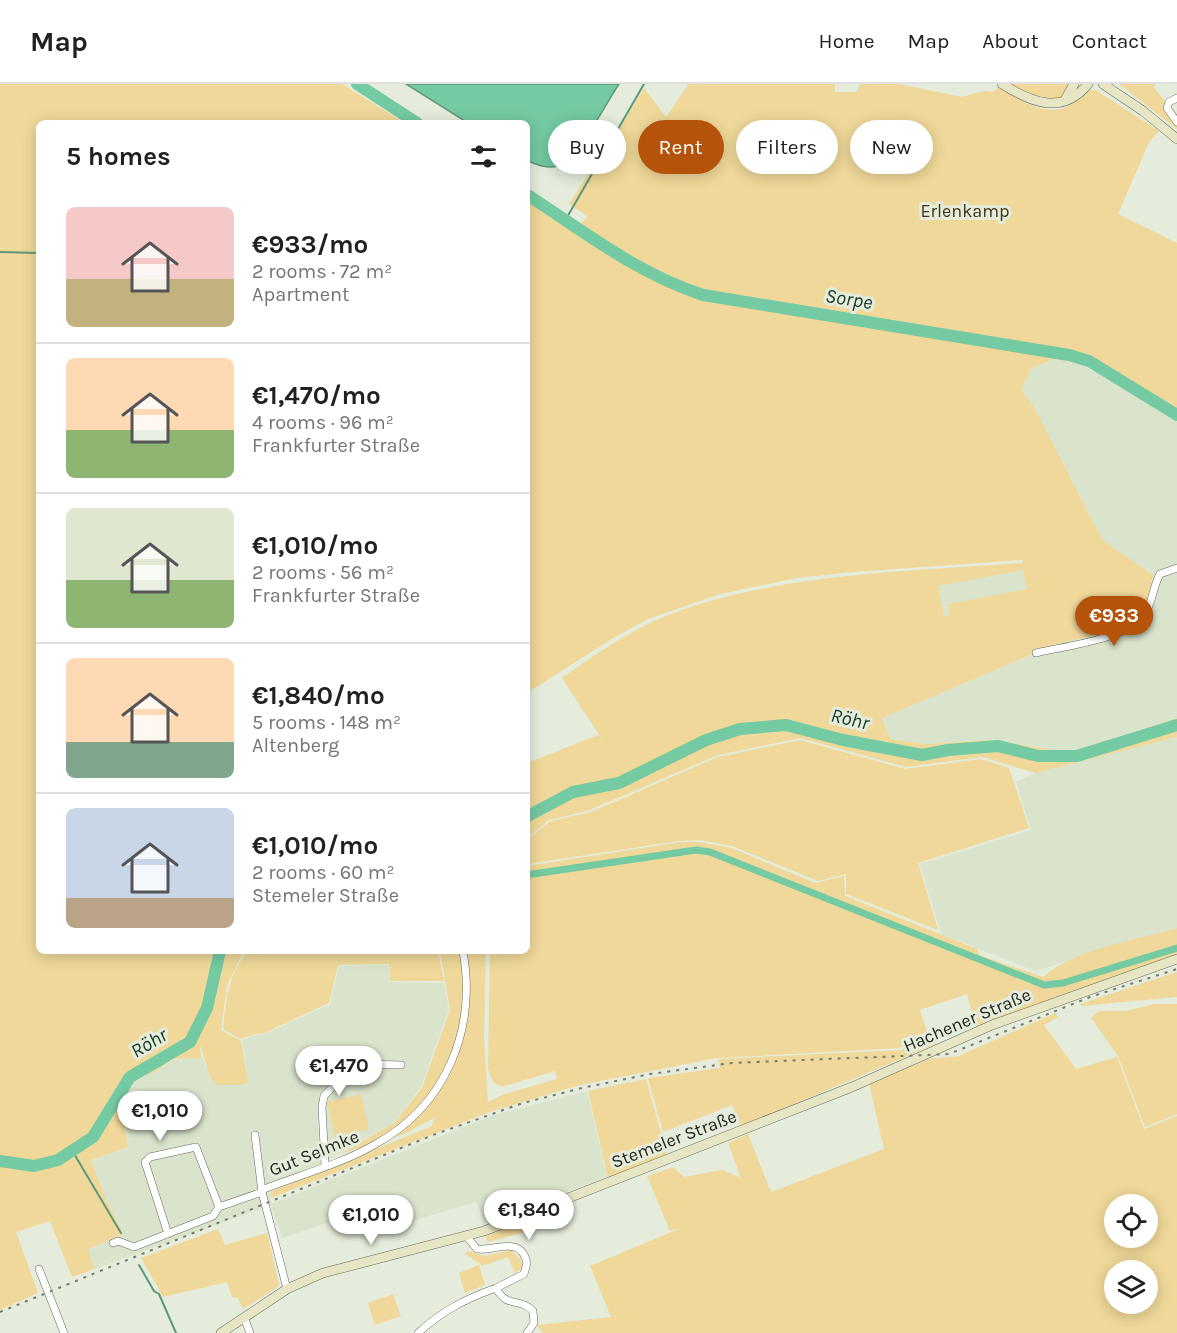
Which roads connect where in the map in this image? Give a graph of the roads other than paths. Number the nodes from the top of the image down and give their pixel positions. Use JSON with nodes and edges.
{"nodes":[{"id":1,"x":1002,"y":84,"type":"edge"},
{"id":2,"x":1074,"y":84,"type":"edge"},
{"id":3,"x":1088,"y":84,"type":"edge"},
{"id":4,"x":1103,"y":84,"type":"edge"},
{"id":5,"x":1177,"y":98,"type":"edge"},
{"id":6,"x":1065,"y":100,"type":"junction"},
{"id":7,"x":1177,"y":122,"type":"edge"},
{"id":8,"x":1177,"y":139,"type":"edge"},
{"id":9,"x":1177,"y":568,"type":"edge"},
{"id":10,"x":1036,"y":653,"type":"dead end"},
{"id":11,"x":463,"y":954,"type":"edge"},
{"id":12,"x":1177,"y":959,"type":"edge"},
{"id":13,"x":401,"y":1065,"type":"dead end"},
{"id":14,"x":773,"y":1119,"type":"joint"},
{"id":15,"x":255,"y":1135,"type":"dead end"},
{"id":16,"x":325,"y":1166,"type":"junction"},
{"id":17,"x":263,"y":1191,"type":"junction"},
{"id":18,"x":219,"y":1207,"type":"junction"},
{"id":19,"x":168,"y":1234,"type":"junction"},
{"id":20,"x":466,"y":1236,"type":"junction"},
{"id":21,"x":113,"y":1243,"type":"dead end"},
{"id":22,"x":39,"y":1269,"type":"dead end"},
{"id":23,"x":496,"y":1288,"type":"junction"},
{"id":24,"x":287,"y":1289,"type":"junction"},
{"id":25,"x":244,"y":1317,"type":"junction"},
{"id":26,"x":64,"y":1333,"type":"edge"},
{"id":27,"x":222,"y":1333,"type":"edge"},
{"id":28,"x":250,"y":1333,"type":"edge"},
{"id":29,"x":418,"y":1333,"type":"edge"},
{"id":30,"x":527,"y":1333,"type":"edge"}],
"edges":[{"from":1,"to":6,"type":"main road"},
{"from":2,"to":6,"type":"main road"},
{"from":3,"to":6,"type":"main road"},
{"from":4,"to":8,"type":"main road"},
{"from":5,"to":7,"type":"street"},
{"from":9,"to":10,"type":"street"},
{"from":11,"to":16,"type":"street","name":"Gut Selmke"},
{"from":12,"to":14,"type":"main road","name":"Hachener Straße"},
{"from":13,"to":16,"type":"street"},
{"from":14,"to":20,"type":"main road","name":"Stemeler Straße"},
{"from":15,"to":17,"type":"street"},
{"from":16,"to":17,"type":"street","name":"Gut Selmke"},
{"from":17,"to":18,"type":"street","name":"Gut Selmke"},
{"from":17,"to":24,"type":"street"},
{"from":18,"to":19,"type":"street","name":"Gut Selmke"},
{"from":18,"to":19,"type":"street"},
{"from":19,"to":21,"type":"street","name":"Gut Selmke"},
{"from":20,"to":23,"type":"street"},
{"from":20,"to":24,"type":"main road","name":"Stemeler Straße"},
{"from":22,"to":26,"type":"street"},
{"from":23,"to":29,"type":"street"},
{"from":23,"to":30,"type":"street"},
{"from":24,"to":25,"type":"main road","name":"Stemeler Straße"},
{"from":25,"to":27,"type":"main road","name":"Stemeler Straße"},
{"from":25,"to":28,"type":"street"}]}
